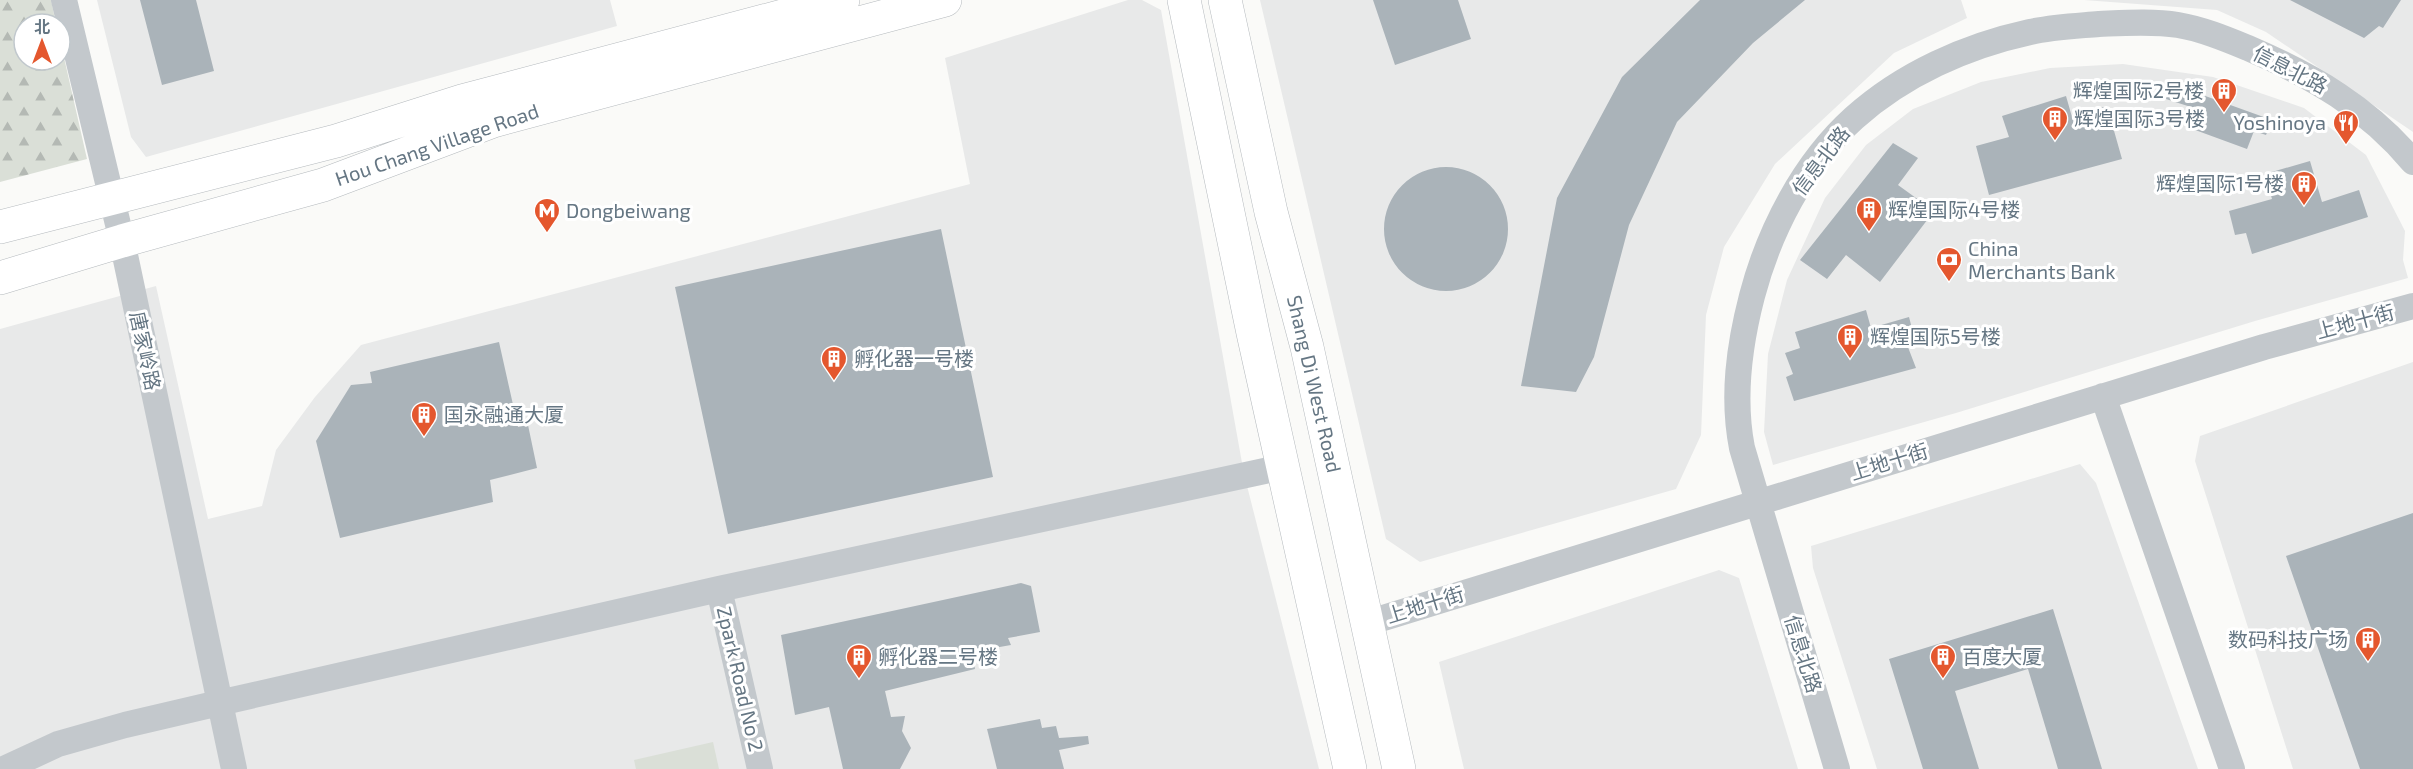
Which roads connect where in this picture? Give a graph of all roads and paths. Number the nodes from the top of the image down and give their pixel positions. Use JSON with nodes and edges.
{"nodes":[{"id":1,"x":64,"y":0,"type":"edge"},
{"id":2,"x":843,"y":0,"type":"edge"},
{"id":3,"x":945,"y":0,"type":"edge"},
{"id":4,"x":1184,"y":0,"type":"edge"},
{"id":5,"x":1225,"y":0,"type":"edge"},
{"id":6,"x":2413,"y":162,"type":"edge"},
{"id":7,"x":112,"y":199,"type":"junction"},
{"id":8,"x":0,"y":227,"type":"edge"},
{"id":9,"x":122,"y":241,"type":"junction"},
{"id":10,"x":0,"y":278,"type":"edge"},
{"id":11,"x":2413,"y":306,"type":"edge"},
{"id":12,"x":2103,"y":396,"type":"junction"},
{"id":13,"x":1283,"y":467,"type":"junction"},
{"id":14,"x":1757,"y":503,"type":"junction"},
{"id":15,"x":719,"y":589,"type":"junction"},
{"id":16,"x":1367,"y":623,"type":"junction"},
{"id":17,"x":219,"y":703,"type":"junction"},
{"id":18,"x":4,"y":769,"type":"edge"},
{"id":19,"x":234,"y":769,"type":"edge"},
{"id":20,"x":760,"y":769,"type":"edge"},
{"id":21,"x":1350,"y":769,"type":"edge"},
{"id":22,"x":1399,"y":769,"type":"edge"},
{"id":23,"x":1837,"y":769,"type":"edge"},
{"id":24,"x":2232,"y":769,"type":"edge"}],
"edges":[{"from":1,"to":7,"type":"street","name":"唐家岭路"},
{"from":2,"to":7,"type":"main road","name":"Hou Chang Village Road"},
{"from":3,"to":9,"type":"main road","name":"Hou Chang Village Road"},
{"from":4,"to":13,"type":"main road"},
{"from":5,"to":16,"type":"main road","name":"Shang Di West Road"},
{"from":6,"to":14,"type":"street","name":"信息北路"},
{"from":7,"to":8,"type":"main road","name":"Hou Chang Village Road"},
{"from":7,"to":9,"type":"street","name":"唐家岭路"},
{"from":9,"to":10,"type":"main road","name":"Hou Chang Village Road"},
{"from":9,"to":17,"type":"street","name":"唐家岭路"},
{"from":11,"to":12,"type":"street","name":"上地十街"},
{"from":12,"to":14,"type":"street","name":"上地十街"},
{"from":12,"to":24,"type":"street"},
{"from":13,"to":15,"type":"street"},
{"from":13,"to":21,"type":"main road"},
{"from":14,"to":16,"type":"street","name":"上地十街"},
{"from":14,"to":23,"type":"street","name":"信息北路"},
{"from":15,"to":17,"type":"street"},
{"from":15,"to":20,"type":"street","name":"Zpark Road No 2"},
{"from":16,"to":22,"type":"main road","name":"Shang Di West Road"},
{"from":17,"to":18,"type":"street"},
{"from":17,"to":19,"type":"street","name":"唐家岭路"}]}
